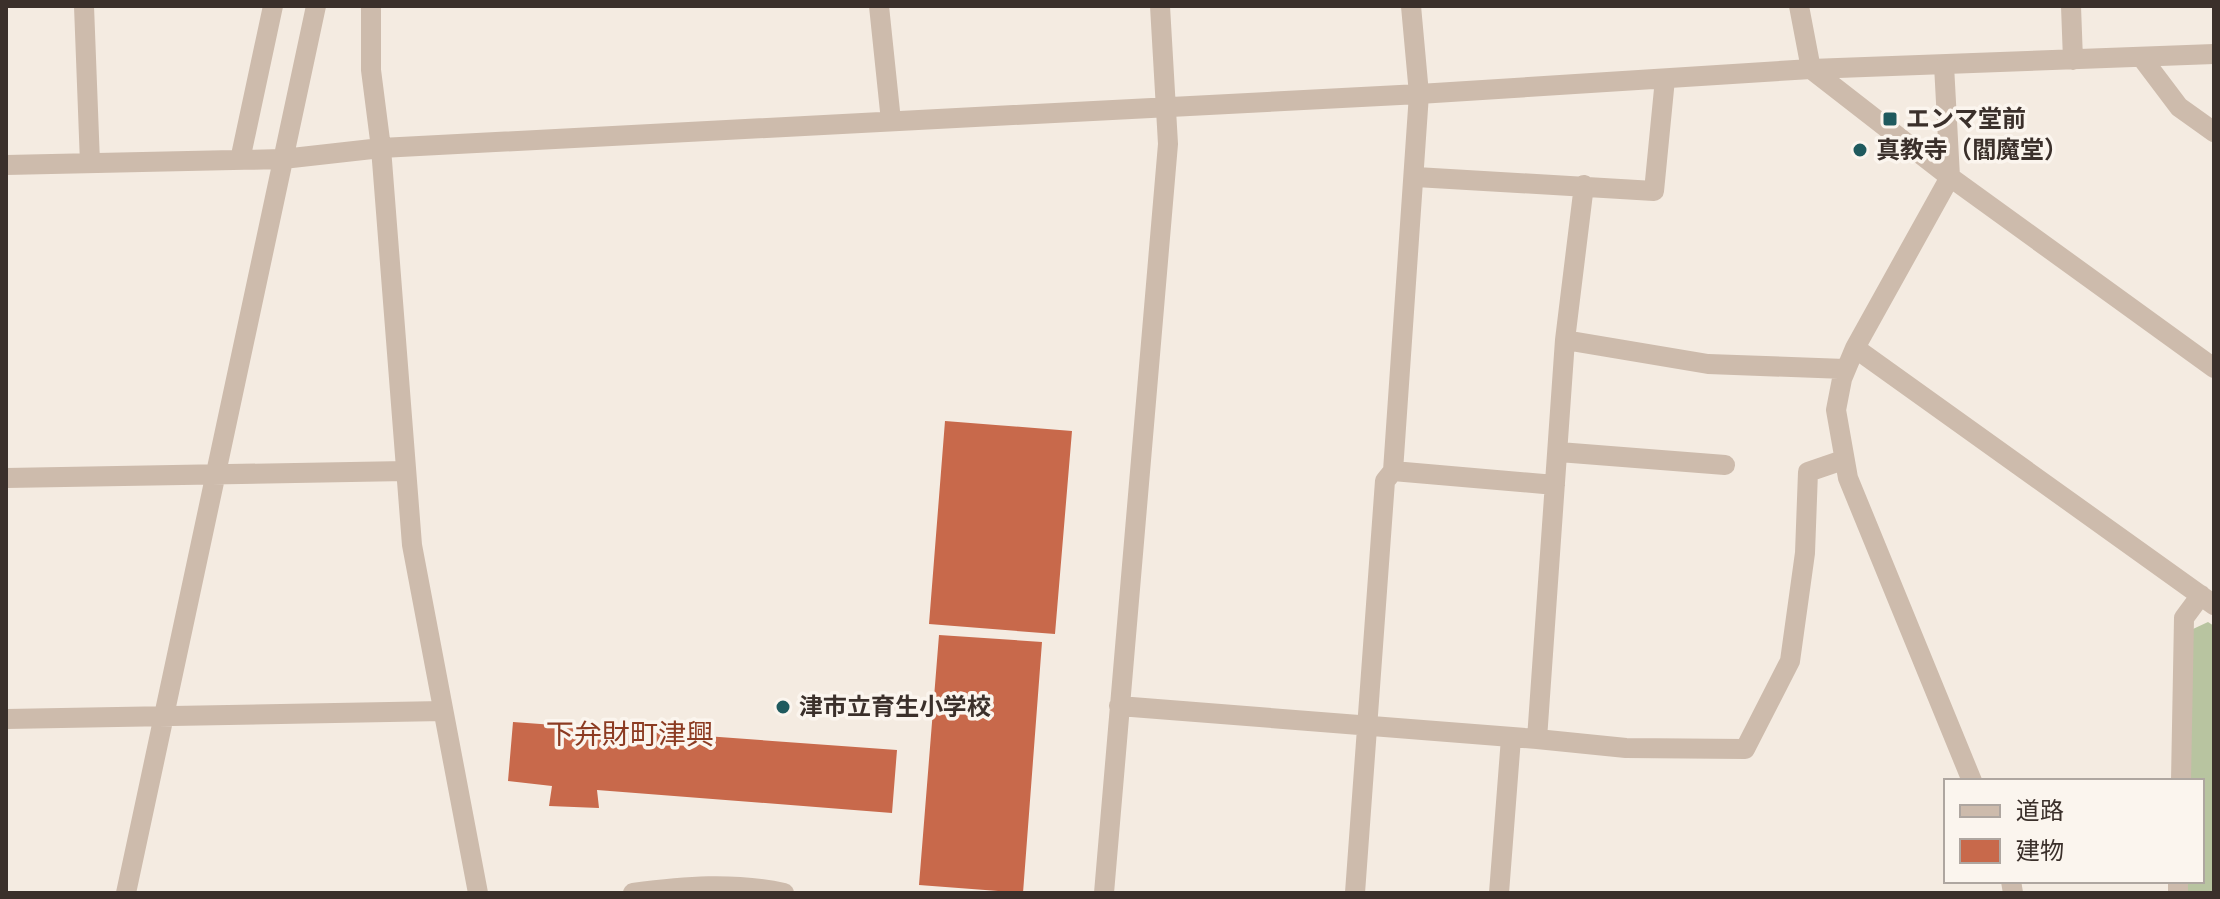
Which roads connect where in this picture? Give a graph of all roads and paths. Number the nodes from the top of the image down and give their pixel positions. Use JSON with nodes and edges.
{"nodes":[{"id":1,"x":84,"y":6,"type":"edge"},
{"id":2,"x":273,"y":6,"type":"edge"},
{"id":3,"x":316,"y":6,"type":"edge"},
{"id":4,"x":371,"y":6,"type":"edge"},
{"id":5,"x":879,"y":6,"type":"edge"},
{"id":6,"x":1160,"y":6,"type":"edge"},
{"id":7,"x":1411,"y":6,"type":"edge"},
{"id":8,"x":1799,"y":6,"type":"edge"},
{"id":9,"x":2071,"y":6,"type":"edge"},
{"id":10,"x":2214,"y":54,"type":"edge"},
{"id":11,"x":2142,"y":58,"type":"junction"},
{"id":12,"x":2073,"y":60,"type":"junction"},
{"id":13,"x":1944,"y":65,"type":"junction"},
{"id":14,"x":1811,"y":69,"type":"junction"},
{"id":15,"x":1665,"y":79,"type":"junction"},
{"id":16,"x":1419,"y":94,"type":"junction"},
{"id":17,"x":1168,"y":107,"type":"junction"},
{"id":18,"x":891,"y":121,"type":"junction"},
{"id":19,"x":2214,"y":132,"type":"edge"},
{"id":20,"x":381,"y":148,"type":"junction"},
{"id":21,"x":283,"y":159,"type":"junction"},
{"id":22,"x":240,"y":160,"type":"junction"},
{"id":23,"x":90,"y":163,"type":"junction"},
{"id":24,"x":6,"y":165,"type":"edge"},
{"id":25,"x":1416,"y":177,"type":"junction"},
{"id":26,"x":1950,"y":177,"type":"junction"},
{"id":27,"x":1584,"y":185,"type":"junction"},
{"id":28,"x":1565,"y":340,"type":"junction"},
{"id":29,"x":1855,"y":348,"type":"junction"},
{"id":30,"x":2214,"y":368,"type":"edge"},
{"id":31,"x":1845,"y":369,"type":"junction"},
{"id":32,"x":1559,"y":452,"type":"junction"},
{"id":33,"x":1843,"y":460,"type":"junction"},
{"id":34,"x":1725,"y":465,"type":"dead end"},
{"id":35,"x":406,"y":471,"type":"junction"},
{"id":36,"x":1393,"y":471,"type":"junction"},
{"id":37,"x":215,"y":475,"type":"junction"},
{"id":38,"x":6,"y":478,"type":"edge"},
{"id":39,"x":1555,"y":485,"type":"junction"},
{"id":40,"x":2207,"y":600,"type":"edge"},
{"id":41,"x":1119,"y":706,"type":"junction"},
{"id":42,"x":443,"y":711,"type":"junction"},
{"id":43,"x":163,"y":716,"type":"junction"},
{"id":44,"x":6,"y":719,"type":"edge"},
{"id":45,"x":1368,"y":725,"type":"junction"},
{"id":46,"x":1511,"y":738,"type":"junction"},
{"id":47,"x":1537,"y":739,"type":"junction"},
{"id":48,"x":1971,"y":779,"type":"edge"},
{"id":49,"x":2181,"y":779,"type":"edge"},
{"id":50,"x":126,"y":893,"type":"edge"},
{"id":51,"x":478,"y":893,"type":"edge"},
{"id":52,"x":633,"y":893,"type":"edge"},
{"id":53,"x":784,"y":893,"type":"edge"},
{"id":54,"x":1104,"y":893,"type":"edge"},
{"id":55,"x":1355,"y":893,"type":"edge"},
{"id":56,"x":1499,"y":893,"type":"edge"}],
"edges":[{"from":1,"to":23,"type":"street"},
{"from":2,"to":22,"type":"street"},
{"from":3,"to":21,"type":"street"},
{"from":4,"to":20,"type":"street"},
{"from":5,"to":18,"type":"street"},
{"from":6,"to":17,"type":"street"},
{"from":7,"to":16,"type":"street"},
{"from":8,"to":14,"type":"street"},
{"from":9,"to":12,"type":"street"},
{"from":10,"to":11,"type":"street"},
{"from":11,"to":12,"type":"street"},
{"from":11,"to":19,"type":"street"},
{"from":12,"to":13,"type":"street"},
{"from":13,"to":14,"type":"street"},
{"from":13,"to":26,"type":"street"},
{"from":14,"to":15,"type":"street"},
{"from":14,"to":26,"type":"street"},
{"from":15,"to":16,"type":"street"},
{"from":15,"to":27,"type":"street"},
{"from":16,"to":17,"type":"street"},
{"from":16,"to":25,"type":"street"},
{"from":17,"to":18,"type":"street"},
{"from":17,"to":41,"type":"street"},
{"from":18,"to":20,"type":"street"},
{"from":20,"to":21,"type":"street"},
{"from":20,"to":35,"type":"street"},
{"from":21,"to":22,"type":"street"},
{"from":21,"to":37,"type":"street"},
{"from":22,"to":23,"type":"street"},
{"from":23,"to":24,"type":"street"},
{"from":25,"to":27,"type":"street"},
{"from":25,"to":36,"type":"street"},
{"from":26,"to":29,"type":"street"},
{"from":26,"to":30,"type":"street"},
{"from":27,"to":28,"type":"street"},
{"from":28,"to":31,"type":"street"},
{"from":28,"to":32,"type":"street"},
{"from":29,"to":31,"type":"street"},
{"from":29,"to":40,"type":"street"},
{"from":31,"to":33,"type":"street"},
{"from":32,"to":34,"type":"street"},
{"from":32,"to":39,"type":"street"},
{"from":33,"to":47,"type":"street"},
{"from":33,"to":48,"type":"street"},
{"from":35,"to":37,"type":"street"},
{"from":35,"to":42,"type":"street"},
{"from":36,"to":39,"type":"street"},
{"from":36,"to":45,"type":"street"},
{"from":37,"to":38,"type":"street"},
{"from":37,"to":43,"type":"street"},
{"from":39,"to":47,"type":"street"},
{"from":40,"to":49,"type":"street"},
{"from":41,"to":45,"type":"street"},
{"from":41,"to":54,"type":"street"},
{"from":42,"to":43,"type":"street"},
{"from":42,"to":51,"type":"street"},
{"from":43,"to":44,"type":"street"},
{"from":43,"to":50,"type":"street"},
{"from":45,"to":46,"type":"street"},
{"from":45,"to":55,"type":"street"},
{"from":46,"to":47,"type":"street"},
{"from":46,"to":56,"type":"street"},
{"from":52,"to":53,"type":"street"}]}
